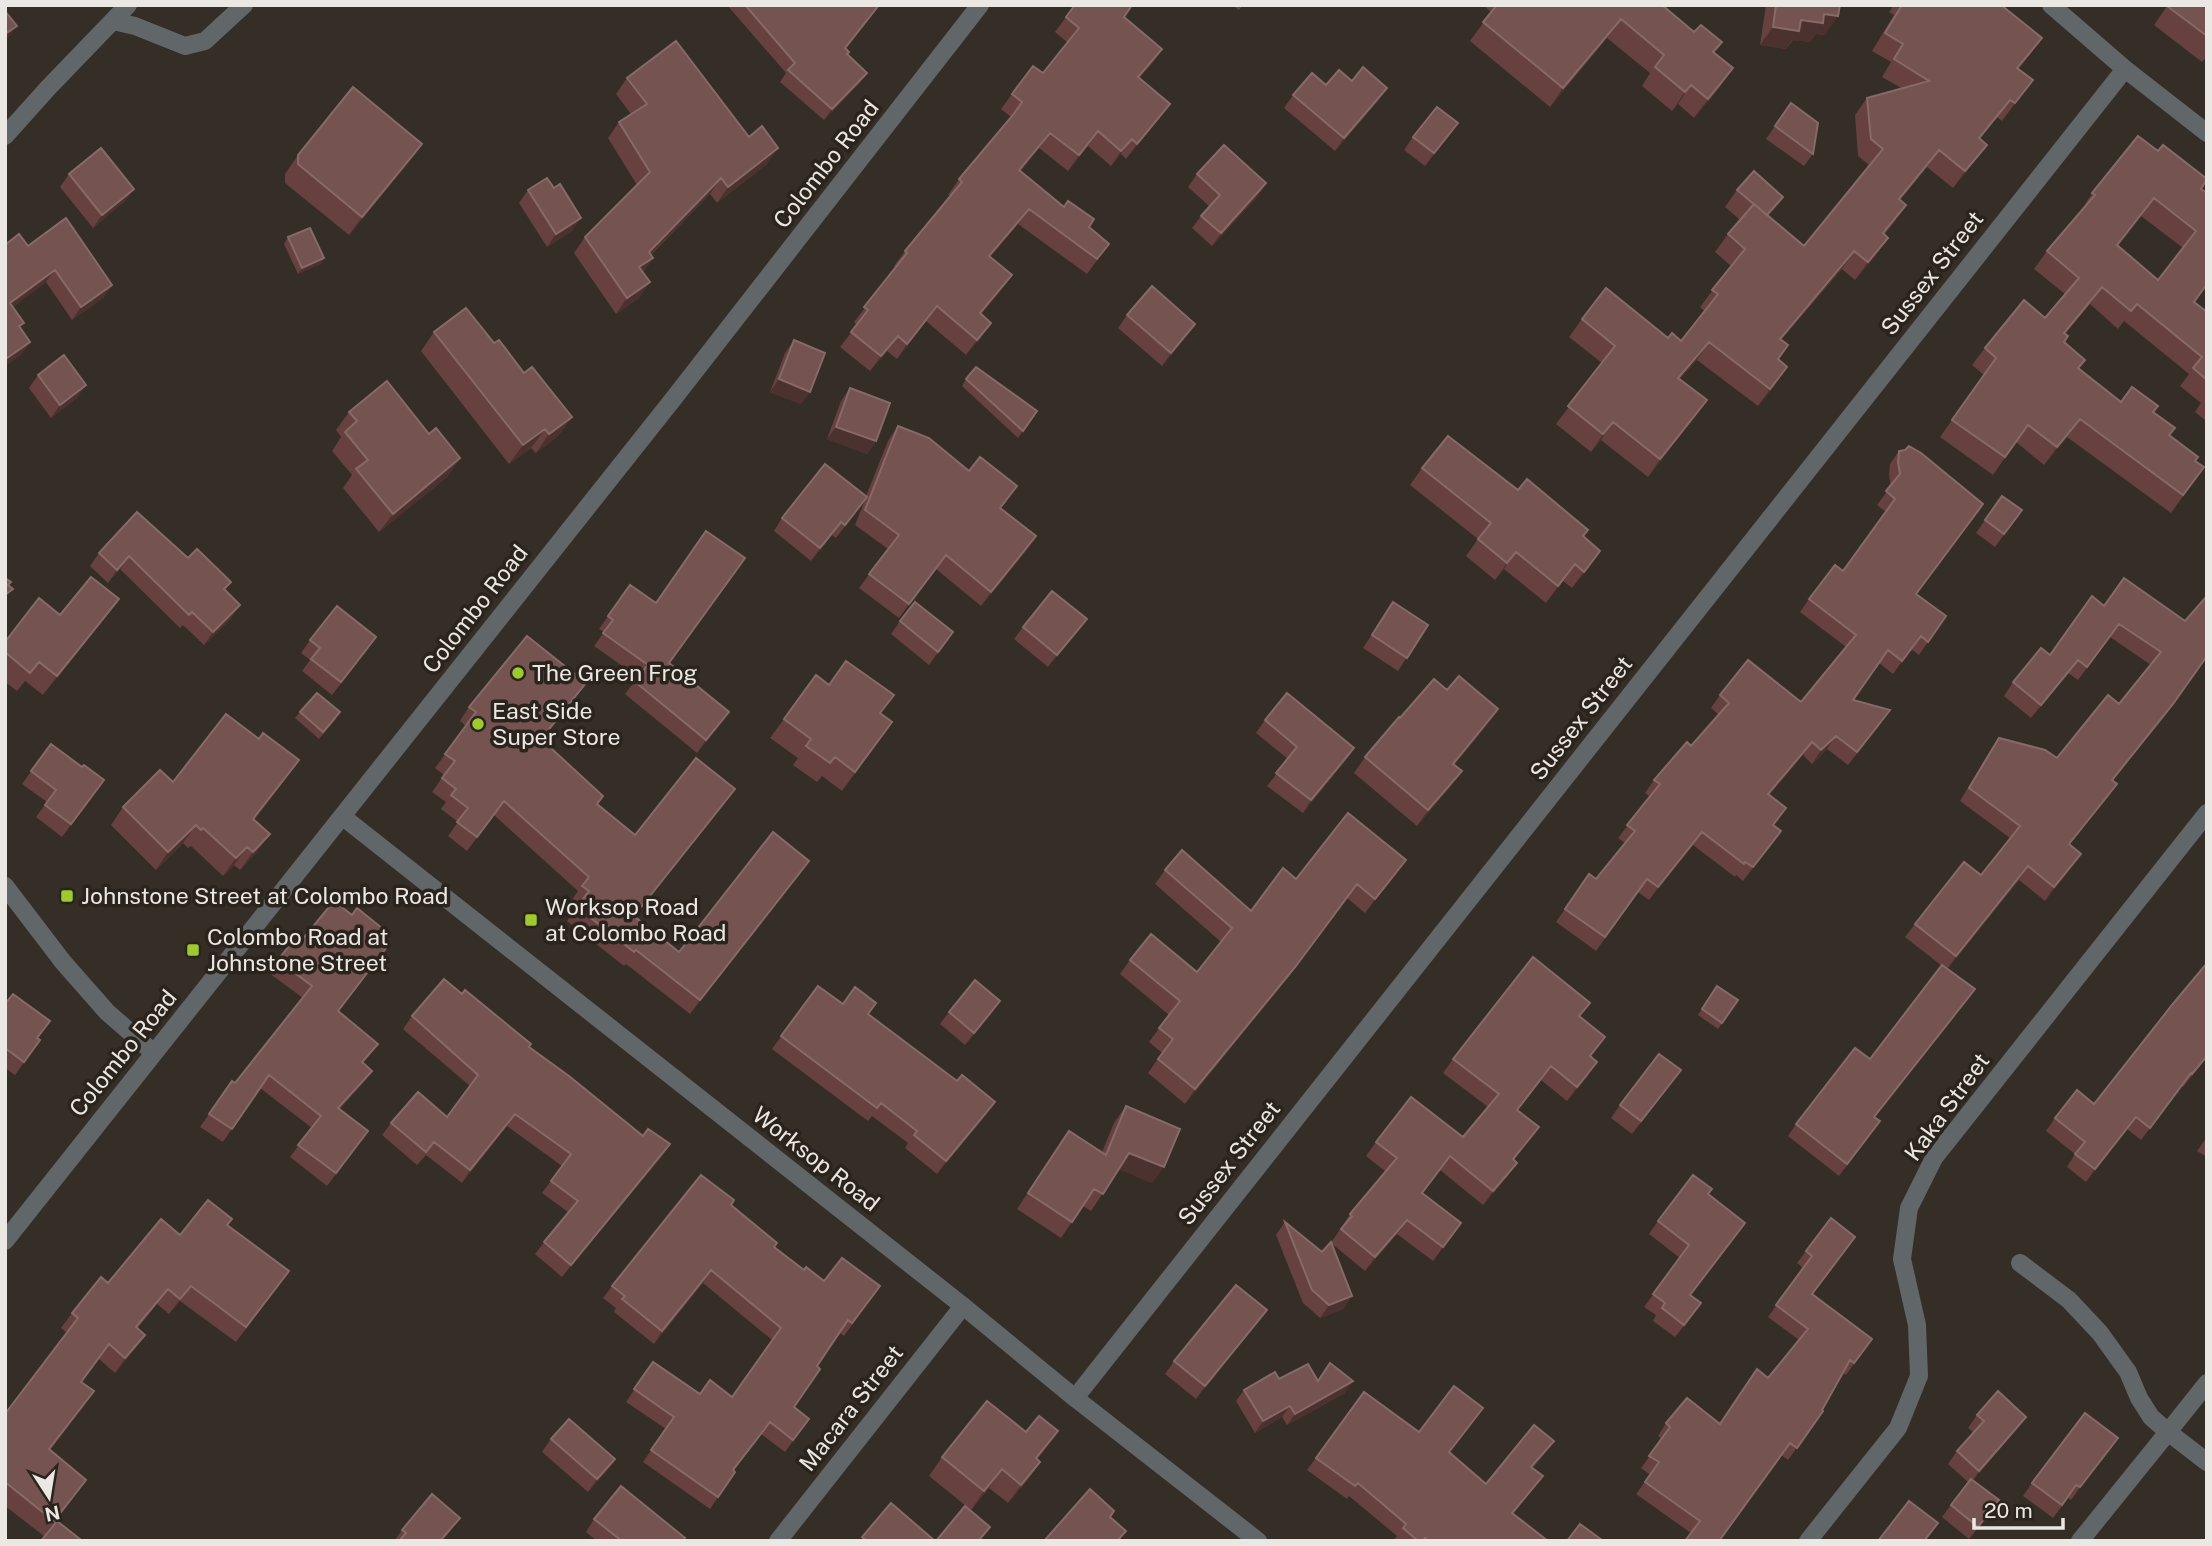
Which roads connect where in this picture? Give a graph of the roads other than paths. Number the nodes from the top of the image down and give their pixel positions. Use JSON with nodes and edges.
{"nodes":[{"id":1,"x":128,"y":5,"type":"edge"},
{"id":2,"x":244,"y":5,"type":"edge"},
{"id":3,"x":980,"y":5,"type":"edge"},
{"id":4,"x":2051,"y":5,"type":"edge"},
{"id":5,"x":113,"y":21,"type":"junction"},
{"id":6,"x":2125,"y":69,"type":"junction"},
{"id":7,"x":2207,"y":133,"type":"edge"},
{"id":8,"x":5,"y":136,"type":"edge"},
{"id":9,"x":2207,"y":813,"type":"edge"},
{"id":10,"x":342,"y":817,"type":"junction"},
{"id":11,"x":5,"y":886,"type":"edge"},
{"id":12,"x":154,"y":1053,"type":"junction"},
{"id":13,"x":5,"y":1241,"type":"edge"},
{"id":14,"x":2020,"y":1264,"type":"dead end"},
{"id":15,"x":963,"y":1306,"type":"junction"},
{"id":16,"x":2207,"y":1383,"type":"edge"},
{"id":17,"x":1075,"y":1398,"type":"junction"},
{"id":18,"x":2168,"y":1432,"type":"junction"},
{"id":19,"x":2207,"y":1462,"type":"edge"},
{"id":20,"x":778,"y":1541,"type":"edge"},
{"id":21,"x":1258,"y":1541,"type":"edge"},
{"id":22,"x":1808,"y":1541,"type":"edge"},
{"id":23,"x":2080,"y":1541,"type":"edge"}],
"edges":[{"from":1,"to":5,"type":"street"},
{"from":2,"to":5,"type":"street"},
{"from":3,"to":10,"type":"street","name":"Colombo Road"},
{"from":4,"to":6,"type":"street"},
{"from":5,"to":8,"type":"street"},
{"from":6,"to":7,"type":"street"},
{"from":6,"to":17,"type":"street","name":"Sussex Street"},
{"from":9,"to":22,"type":"street","name":"Kaka Street"},
{"from":10,"to":12,"type":"street","name":"Colombo Road"},
{"from":10,"to":15,"type":"street","name":"Worksop Road"},
{"from":11,"to":12,"type":"street"},
{"from":12,"to":13,"type":"street","name":"Colombo Road"},
{"from":14,"to":18,"type":"street"},
{"from":15,"to":17,"type":"street","name":"Worksop Road"},
{"from":15,"to":20,"type":"street","name":"Macara Street"},
{"from":16,"to":18,"type":"street"},
{"from":17,"to":21,"type":"street","name":"Worksop Road"},
{"from":18,"to":19,"type":"street"},
{"from":18,"to":23,"type":"street"}]}
